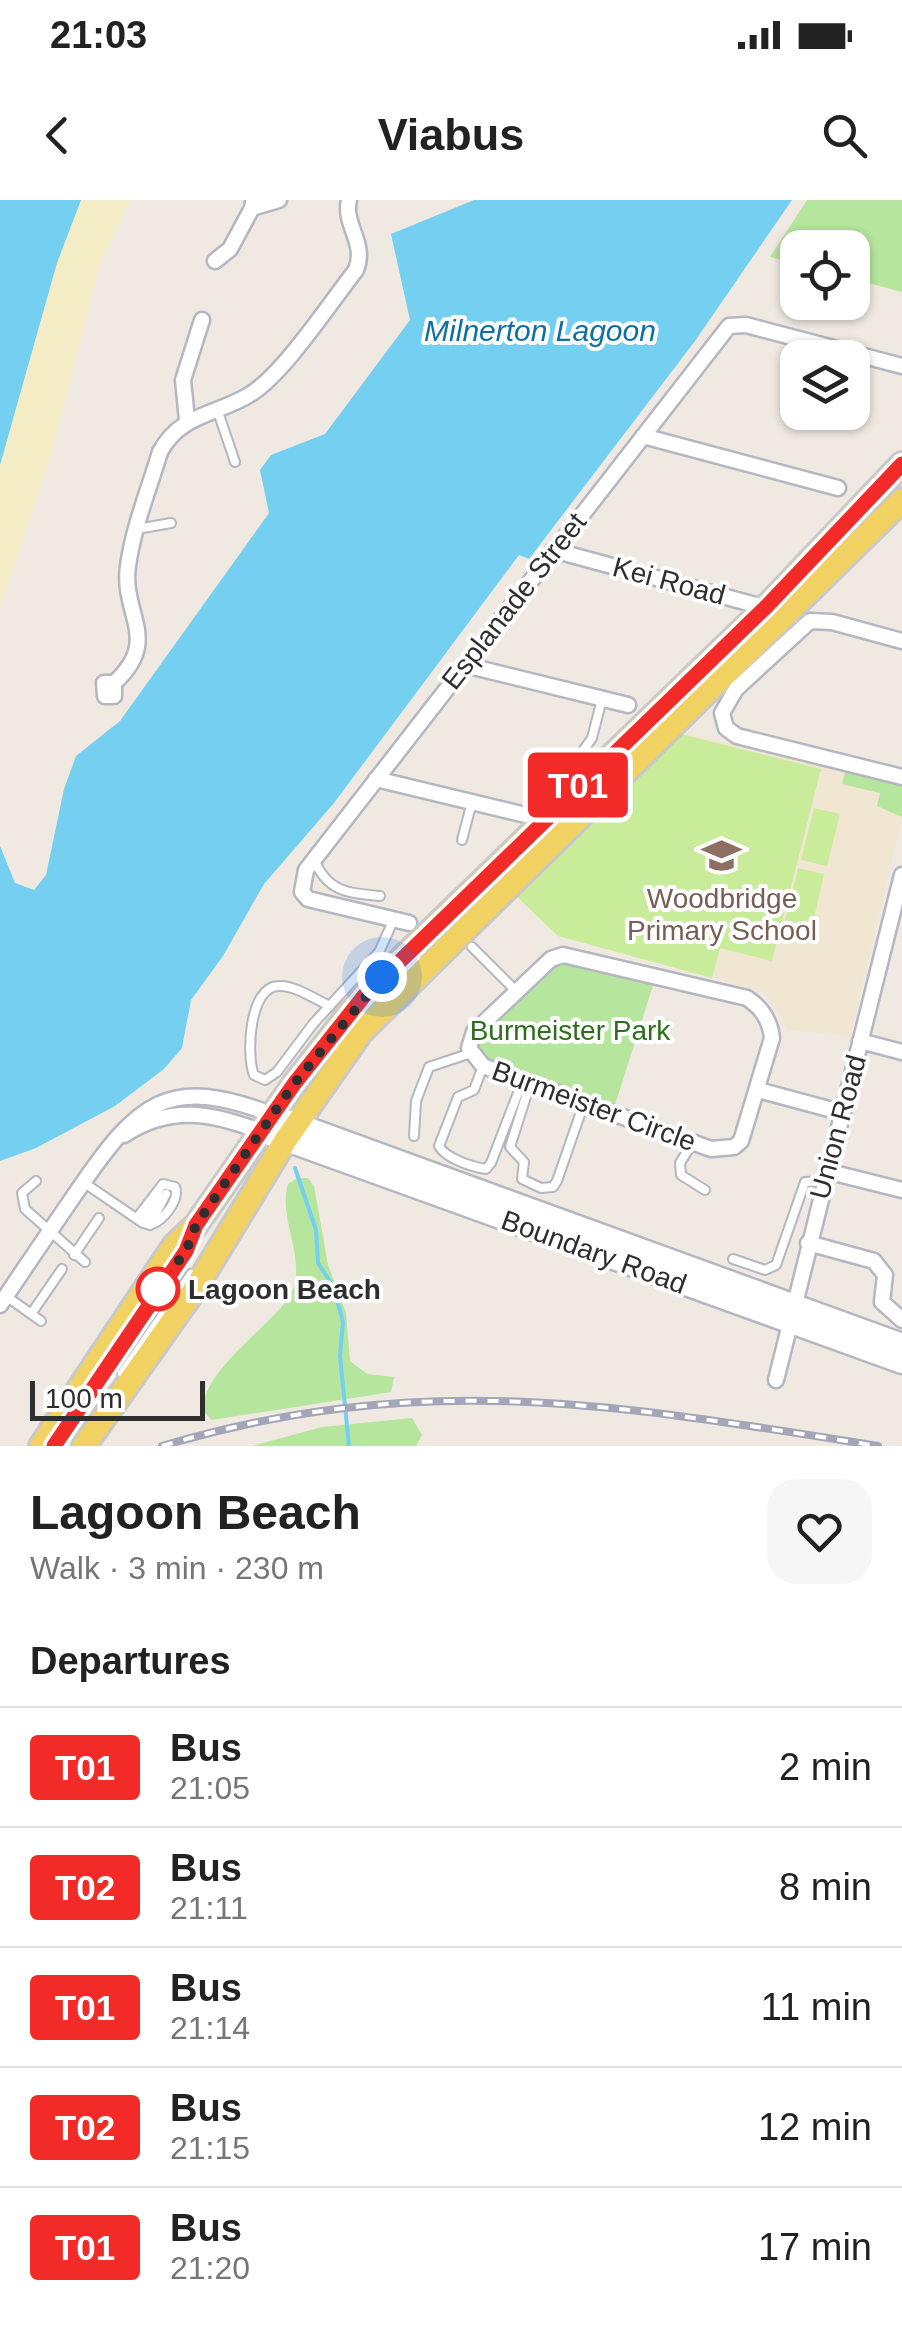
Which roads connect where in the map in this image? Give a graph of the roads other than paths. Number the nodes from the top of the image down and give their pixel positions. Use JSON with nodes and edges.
{"nodes":[{"id":1,"x":278,"y":200,"type":"edge"},
{"id":2,"x":350,"y":200,"type":"edge"},
{"id":3,"x":252,"y":204,"type":"edge"},
{"id":4,"x":215,"y":262,"type":"dead end"},
{"id":5,"x":202,"y":320,"type":"dead end"},
{"id":6,"x":902,"y":366,"type":"edge"},
{"id":7,"x":217,"y":409,"type":"junction"},
{"id":8,"x":187,"y":420,"type":"junction"},
{"id":9,"x":643,"y":436,"type":"junction"},
{"id":10,"x":235,"y":462,"type":"dead end"},
{"id":11,"x":902,"y":464,"type":"edge"},
{"id":12,"x":902,"y":484,"type":"edge"},
{"id":13,"x":838,"y":488,"type":"dead end"},
{"id":14,"x":902,"y":500,"type":"edge"},
{"id":15,"x":171,"y":524,"type":"dead end"},
{"id":16,"x":137,"y":529,"type":"junction"},
{"id":17,"x":554,"y":550,"type":"junction"},
{"id":18,"x":774,"y":612,"type":"junction"},
{"id":19,"x":902,"y":640,"type":"edge"},
{"id":20,"x":465,"y":665,"type":"junction"},
{"id":21,"x":114,"y":683,"type":"dead end"},
{"id":22,"x":602,"y":699,"type":"junction"},
{"id":23,"x":628,"y":705,"type":"dead end"},
{"id":24,"x":568,"y":755,"type":"dead end"},
{"id":25,"x":902,"y":777,"type":"edge"},
{"id":26,"x":376,"y":778,"type":"junction"},
{"id":27,"x":472,"y":802,"type":"junction"},
{"id":28,"x":542,"y":820,"type":"junction"},
{"id":29,"x":462,"y":840,"type":"dead end"},
{"id":30,"x":314,"y":860,"type":"junction"},
{"id":31,"x":902,"y":875,"type":"edge"},
{"id":32,"x":380,"y":896,"type":"dead end"},
{"id":33,"x":897,"y":914,"type":"edge"},
{"id":34,"x":401,"y":921,"type":"joint"},
{"id":35,"x":472,"y":947,"type":"dead end"},
{"id":36,"x":517,"y":992,"type":"junction"},
{"id":37,"x":330,"y":1006,"type":"junction"},
{"id":38,"x":860,"y":1041,"type":"junction"},
{"id":39,"x":902,"y":1052,"type":"edge"},
{"id":40,"x":470,"y":1053,"type":"junction"},
{"id":41,"x":483,"y":1066,"type":"junction"},
{"id":42,"x":526,"y":1082,"type":"junction"},
{"id":43,"x":758,"y":1090,"type":"junction"},
{"id":44,"x":584,"y":1103,"type":"junction"},
{"id":45,"x":840,"y":1112,"type":"junction"},
{"id":46,"x":268,"y":1123,"type":"junction"},
{"id":47,"x":291,"y":1132,"type":"junction"},
{"id":48,"x":414,"y":1136,"type":"dead end"},
{"id":49,"x":692,"y":1142,"type":"junction"},
{"id":50,"x":824,"y":1176,"type":"junction"},
{"id":51,"x":36,"y":1182,"type":"dead end"},
{"id":52,"x":83,"y":1182,"type":"junction"},
{"id":53,"x":705,"y":1190,"type":"dead end"},
{"id":54,"x":902,"y":1190,"type":"edge"},
{"id":55,"x":99,"y":1218,"type":"dead end"},
{"id":56,"x":143,"y":1221,"type":"junction"},
{"id":57,"x":196,"y":1225,"type":"junction"},
{"id":58,"x":48,"y":1234,"type":"junction"},
{"id":59,"x":808,"y":1244,"type":"junction"},
{"id":60,"x":220,"y":1247,"type":"junction"},
{"id":61,"x":74,"y":1255,"type":"junction"},
{"id":62,"x":733,"y":1259,"type":"dead end"},
{"id":63,"x":85,"y":1262,"type":"dead end"},
{"id":64,"x":62,"y":1269,"type":"dead end"},
{"id":65,"x":3,"y":1300,"type":"edge"},
{"id":66,"x":790,"y":1312,"type":"junction"},
{"id":67,"x":31,"y":1314,"type":"junction"},
{"id":68,"x":902,"y":1320,"type":"edge"},
{"id":69,"x":41,"y":1321,"type":"dead end"},
{"id":70,"x":902,"y":1344,"type":"edge"},
{"id":71,"x":902,"y":1363,"type":"edge"},
{"id":72,"x":776,"y":1380,"type":"dead end"},
{"id":73,"x":40,"y":1446,"type":"edge"},
{"id":74,"x":54,"y":1446,"type":"edge"},
{"id":75,"x":72,"y":1446,"type":"edge"},
{"id":76,"x":84,"y":1446,"type":"edge"}],
"edges":[{"from":1,"to":3,"type":"street"},
{"from":2,"to":7,"type":"street"},
{"from":3,"to":4,"type":"street"},
{"from":5,"to":8,"type":"street"},
{"from":6,"to":9,"type":"street","name":"Esplanade Street"},
{"from":7,"to":8,"type":"street"},
{"from":7,"to":10,"type":"lane"},
{"from":8,"to":16,"type":"street"},
{"from":9,"to":13,"type":"street"},
{"from":9,"to":17,"type":"street","name":"Esplanade Street"},
{"from":11,"to":18,"type":"main road"},
{"from":12,"to":18,"type":"lane"},
{"from":14,"to":18,"type":"main road"},
{"from":15,"to":16,"type":"lane"},
{"from":16,"to":21,"type":"street"},
{"from":17,"to":18,"type":"street","name":"Kei Road"},
{"from":17,"to":20,"type":"street","name":"Esplanade Street"},
{"from":18,"to":28,"type":"main road"},
{"from":18,"to":47,"type":"main road"},
{"from":19,"to":25,"type":"street"},
{"from":20,"to":22,"type":"street"},
{"from":20,"to":26,"type":"street","name":"Esplanade Street"},
{"from":22,"to":23,"type":"street"},
{"from":22,"to":24,"type":"lane"},
{"from":26,"to":27,"type":"street"},
{"from":26,"to":30,"type":"street","name":"Esplanade Street"},
{"from":27,"to":28,"type":"street"},
{"from":27,"to":29,"type":"lane"},
{"from":28,"to":46,"type":"main road"},
{"from":30,"to":32,"type":"lane"},
{"from":30,"to":34,"type":"street","name":"Esplanade Street"},
{"from":31,"to":33,"type":"street","name":"Union Road"},
{"from":33,"to":38,"type":"street","name":"Union Road"},
{"from":34,"to":37,"type":"lane"},
{"from":35,"to":36,"type":"lane"},
{"from":36,"to":40,"type":"street","name":"Burmeister Circle"},
{"from":36,"to":43,"type":"street","name":"Burmeister Circle"},
{"from":37,"to":37,"type":"lane"},
{"from":38,"to":39,"type":"street"},
{"from":38,"to":45,"type":"street","name":"Union Road"},
{"from":40,"to":41,"type":"street","name":"Burmeister Circle"},
{"from":40,"to":48,"type":"lane"},
{"from":41,"to":42,"type":"street","name":"Burmeister Circle"},
{"from":41,"to":42,"type":"lane"},
{"from":42,"to":44,"type":"street","name":"Burmeister Circle"},
{"from":42,"to":44,"type":"lane"},
{"from":43,"to":45,"type":"street"},
{"from":43,"to":49,"type":"street","name":"Burmeister Circle"},
{"from":44,"to":49,"type":"street","name":"Burmeister Circle"},
{"from":45,"to":50,"type":"street","name":"Union Road"},
{"from":46,"to":47,"type":"main road","name":"Boundary Road"},
{"from":46,"to":52,"type":"street"},
{"from":46,"to":57,"type":"main road"},
{"from":47,"to":60,"type":"main road"},
{"from":47,"to":66,"type":"main road","name":"Boundary Road"},
{"from":49,"to":53,"type":"lane"},
{"from":50,"to":54,"type":"street"},
{"from":50,"to":59,"type":"street","name":"Union Road"},
{"from":50,"to":62,"type":"lane"},
{"from":51,"to":58,"type":"lane"},
{"from":52,"to":56,"type":"lane"},
{"from":52,"to":58,"type":"street"},
{"from":55,"to":61,"type":"lane"},
{"from":56,"to":56,"type":"lane"},
{"from":57,"to":73,"type":"main road"},
{"from":57,"to":74,"type":"lane"},
{"from":58,"to":61,"type":"lane"},
{"from":58,"to":65,"type":"street"},
{"from":59,"to":66,"type":"street","name":"Union Road"},
{"from":59,"to":68,"type":"street"},
{"from":60,"to":75,"type":"lane"},
{"from":60,"to":76,"type":"main road"},
{"from":61,"to":63,"type":"lane"},
{"from":64,"to":67,"type":"lane"},
{"from":65,"to":67,"type":"lane"},
{"from":66,"to":70,"type":"main road","name":"Boundary Road"},
{"from":66,"to":71,"type":"main road","name":"Boundary Road"},
{"from":66,"to":72,"type":"street","name":"Union Road"},
{"from":67,"to":69,"type":"lane"}]}
